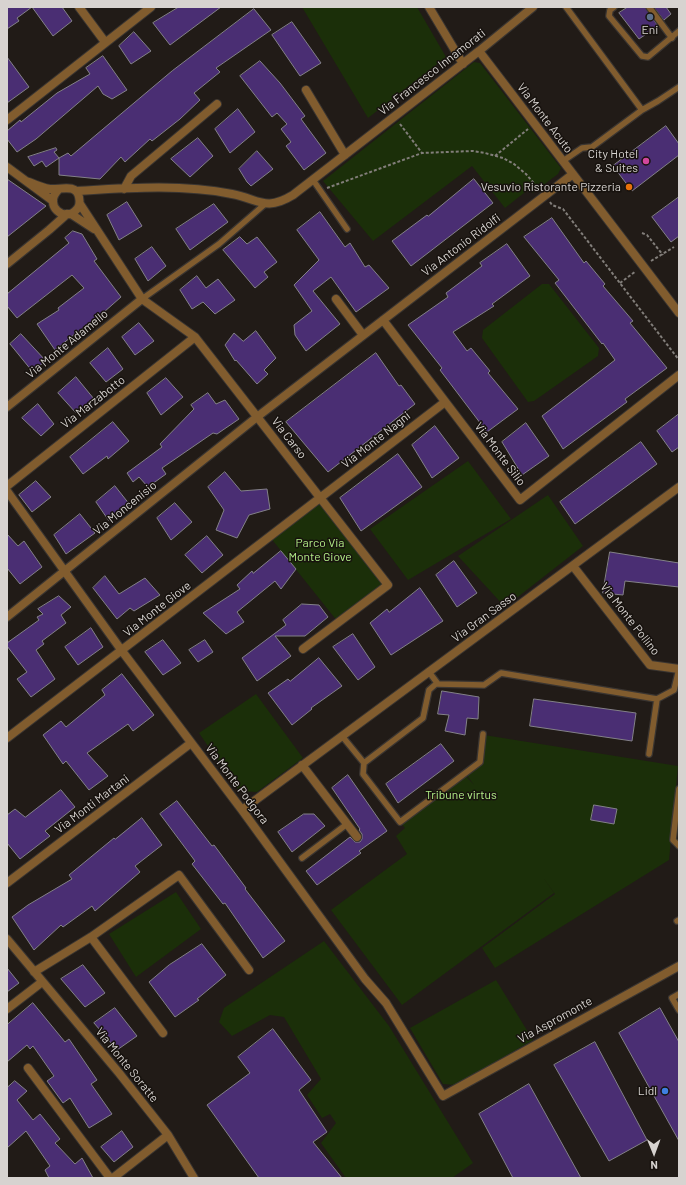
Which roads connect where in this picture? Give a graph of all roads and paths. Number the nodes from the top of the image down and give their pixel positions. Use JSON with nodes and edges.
{"nodes":[{"id":1,"x":79,"y":7,"type":"edge"},
{"id":2,"x":151,"y":7,"type":"edge"},
{"id":3,"x":429,"y":7,"type":"edge"},
{"id":4,"x":533,"y":7,"type":"edge"},
{"id":5,"x":566,"y":7,"type":"edge"},
{"id":6,"x":614,"y":7,"type":"edge"},
{"id":7,"x":649,"y":7,"type":"edge"},
{"id":8,"x":679,"y":31,"type":"edge"},
{"id":9,"x":672,"y":38,"type":"junction"},
{"id":10,"x":105,"y":42,"type":"junction"},
{"id":11,"x":479,"y":51,"type":"junction"},
{"id":12,"x":463,"y":64,"type":"junction"},
{"id":13,"x":679,"y":86,"type":"edge"},
{"id":14,"x":306,"y":90,"type":"dead end"},
{"id":15,"x":217,"y":104,"type":"dead end"},
{"id":16,"x":642,"y":110,"type":"junction"},
{"id":17,"x":395,"y":117,"type":"junction"},
{"id":18,"x":7,"y":120,"type":"edge"},
{"id":19,"x":535,"y":124,"type":"junction"},
{"id":20,"x":422,"y":153,"type":"dead end"},
{"id":21,"x":345,"y":155,"type":"junction"},
{"id":22,"x":495,"y":156,"type":"dead end"},
{"id":23,"x":563,"y":161,"type":"junction"},
{"id":24,"x":7,"y":167,"type":"edge"},
{"id":25,"x":573,"y":174,"type":"junction"},
{"id":26,"x":313,"y":180,"type":"junction"},
{"id":27,"x":29,"y":182,"type":"junction"},
{"id":28,"x":59,"y":189,"type":"junction"},
{"id":29,"x":124,"y":189,"type":"junction"},
{"id":30,"x":76,"y":192,"type":"junction"},
{"id":31,"x":80,"y":204,"type":"junction"},
{"id":32,"x":265,"y":204,"type":"junction"},
{"id":33,"x":54,"y":205,"type":"junction"},
{"id":34,"x":69,"y":214,"type":"junction"},
{"id":35,"x":55,"y":226,"type":"junction"},
{"id":36,"x":347,"y":229,"type":"dead end"},
{"id":37,"x":96,"y":231,"type":"junction"},
{"id":38,"x":642,"y":233,"type":"dead end"},
{"id":39,"x":663,"y":255,"type":"dead end"},
{"id":40,"x":7,"y":264,"type":"edge"},
{"id":41,"x":142,"y":299,"type":"junction"},
{"id":42,"x":336,"y":299,"type":"dead end"},
{"id":43,"x":679,"y":313,"type":"edge"},
{"id":44,"x":383,"y":320,"type":"junction"},
{"id":45,"x":363,"y":335,"type":"junction"},
{"id":46,"x":195,"y":337,"type":"junction"},
{"id":47,"x":679,"y":375,"type":"edge"},
{"id":48,"x":445,"y":402,"type":"junction"},
{"id":49,"x":7,"y":407,"type":"edge"},
{"id":50,"x":257,"y":417,"type":"junction"},
{"id":51,"x":7,"y":486,"type":"edge"},
{"id":52,"x":679,"y":487,"type":"edge"},
{"id":53,"x":7,"y":491,"type":"edge"},
{"id":54,"x":320,"y":498,"type":"junction"},
{"id":55,"x":573,"y":566,"type":"junction"},
{"id":56,"x":64,"y":572,"type":"junction"},
{"id":57,"x":7,"y":617,"type":"edge"},
{"id":58,"x":302,"y":649,"type":"dead end"},
{"id":59,"x":122,"y":651,"type":"junction"},
{"id":60,"x":679,"y":669,"type":"edge"},
{"id":61,"x":429,"y":672,"type":"junction"},
{"id":62,"x":438,"y":683,"type":"junction"},
{"id":63,"x":677,"y":691,"type":"edge"},
{"id":64,"x":657,"y":699,"type":"junction"},
{"id":65,"x":483,"y":734,"type":"dead end"},
{"id":66,"x":342,"y":736,"type":"junction"},
{"id":67,"x":7,"y":738,"type":"edge"},
{"id":68,"x":191,"y":743,"type":"junction"},
{"id":69,"x":649,"y":754,"type":"dead end"},
{"id":70,"x":364,"y":763,"type":"junction"},
{"id":71,"x":302,"y":765,"type":"junction"},
{"id":72,"x":679,"y":789,"type":"edge"},
{"id":73,"x":242,"y":810,"type":"junction"},
{"id":74,"x":347,"y":824,"type":"junction"},
{"id":75,"x":357,"y":838,"type":"dead end"},
{"id":76,"x":679,"y":846,"type":"edge"},
{"id":77,"x":302,"y":858,"type":"dead end"},
{"id":78,"x":7,"y":883,"type":"edge"},
{"id":79,"x":90,"y":936,"type":"junction"},
{"id":80,"x":7,"y":939,"type":"edge"},
{"id":81,"x":679,"y":966,"type":"edge"},
{"id":82,"x":249,"y":970,"type":"dead end"},
{"id":83,"x":34,"y":972,"type":"junction"},
{"id":84,"x":42,"y":982,"type":"junction"},
{"id":85,"x":679,"y":994,"type":"edge"},
{"id":86,"x":7,"y":1009,"type":"edge"},
{"id":87,"x":679,"y":1010,"type":"edge"},
{"id":88,"x":163,"y":1033,"type":"dead end"},
{"id":89,"x":28,"y":1068,"type":"dead end"},
{"id":90,"x":443,"y":1096,"type":"joint"},
{"id":91,"x":168,"y":1135,"type":"junction"},
{"id":92,"x":110,"y":1178,"type":"edge"},
{"id":93,"x":113,"y":1178,"type":"edge"},
{"id":94,"x":194,"y":1178,"type":"edge"}],
"edges":[{"from":1,"to":10,"type":"street"},
{"from":2,"to":10,"type":"street"},
{"from":3,"to":12,"type":"street"},
{"from":4,"to":11,"type":"street","name":"Via Francesco Innamorati"},
{"from":5,"to":16,"type":"lane"},
{"from":6,"to":9,"type":"lane"},
{"from":7,"to":9,"type":"lane"},
{"from":8,"to":9,"type":"lane"},
{"from":10,"to":18,"type":"street"},
{"from":11,"to":12,"type":"street","name":"Via Francesco Innamorati"},
{"from":11,"to":19,"type":"street","name":"Via Monte Acuto"},
{"from":12,"to":17,"type":"street","name":"Via Francesco Innamorati"},
{"from":13,"to":16,"type":"lane"},
{"from":14,"to":21,"type":"street"},
{"from":15,"to":29,"type":"street"},
{"from":16,"to":23,"type":"lane"},
{"from":17,"to":20,"type":"path"},
{"from":17,"to":21,"type":"street","name":"Via Francesco Innamorati"},
{"from":19,"to":22,"type":"path"},
{"from":19,"to":23,"type":"street","name":"Via Monte Acuto"},
{"from":21,"to":26,"type":"street","name":"Via Francesco Innamorati"},
{"from":23,"to":25,"type":"street","name":"Via Monte Acuto"},
{"from":24,"to":27,"type":"street"},
{"from":25,"to":43,"type":"street","name":"Via Monte Acuto"},
{"from":25,"to":44,"type":"street","name":"Via Antonio Ridolfi"},
{"from":26,"to":32,"type":"street","name":"Via Francesco Innamorati"},
{"from":26,"to":36,"type":"lane"},
{"from":27,"to":28,"type":"street"},
{"from":27,"to":33,"type":"street"},
{"from":28,"to":30,"type":"street"},
{"from":28,"to":33,"type":"street"},
{"from":29,"to":30,"type":"street"},
{"from":29,"to":32,"type":"street"},
{"from":30,"to":31,"type":"street"},
{"from":31,"to":34,"type":"street"},
{"from":31,"to":37,"type":"street","name":"Via Carso"},
{"from":32,"to":41,"type":"lane"},
{"from":33,"to":34,"type":"street"},
{"from":33,"to":35,"type":"street"},
{"from":34,"to":35,"type":"street"},
{"from":34,"to":37,"type":"street","name":"Via Carso"},
{"from":35,"to":40,"type":"street"},
{"from":37,"to":41,"type":"street","name":"Via Carso"},
{"from":38,"to":39,"type":"path"},
{"from":41,"to":46,"type":"street","name":"Via Carso"},
{"from":41,"to":49,"type":"street","name":"Via Monte Adamello"},
{"from":42,"to":45,"type":"street"},
{"from":44,"to":45,"type":"street","name":"Via Antonio Ridolfi"},
{"from":44,"to":48,"type":"street","name":"Via Monte Silio"},
{"from":45,"to":50,"type":"street","name":"Via Antonio Ridolfi"},
{"from":46,"to":50,"type":"street","name":"Via Carso"},
{"from":46,"to":51,"type":"street","name":"Via Marzabotto"},
{"from":47,"to":48,"type":"street","name":"Via Monte Silio"},
{"from":48,"to":54,"type":"street","name":"Via Monte Nagni"},
{"from":50,"to":54,"type":"street","name":"Via Carso"},
{"from":50,"to":56,"type":"street","name":"Via Moncenisio"},
{"from":52,"to":55,"type":"street","name":"Via Gran Sasso"},
{"from":53,"to":56,"type":"street","name":"Via Monte Podgora"},
{"from":54,"to":58,"type":"street","name":"Via Carso"},
{"from":54,"to":59,"type":"street","name":"Via Monte Giove"},
{"from":55,"to":60,"type":"street","name":"Via Monte Pollino"},
{"from":55,"to":61,"type":"street","name":"Via Gran Sasso"},
{"from":56,"to":57,"type":"street","name":"Via Moncenisio"},
{"from":56,"to":59,"type":"street","name":"Via Monte Podgora"},
{"from":59,"to":67,"type":"street","name":"Via Monte Giove"},
{"from":59,"to":68,"type":"street","name":"Via Monte Podgora"},
{"from":60,"to":63,"type":"lane"},
{"from":61,"to":62,"type":"lane"},
{"from":61,"to":66,"type":"street","name":"Via Gran Sasso"},
{"from":62,"to":64,"type":"lane"},
{"from":62,"to":70,"type":"lane"},
{"from":63,"to":64,"type":"lane"},
{"from":64,"to":69,"type":"lane"},
{"from":65,"to":70,"type":"lane"},
{"from":66,"to":70,"type":"lane"},
{"from":66,"to":71,"type":"street","name":"Via Gran Sasso"},
{"from":68,"to":73,"type":"street","name":"Via Monte Podgora"},
{"from":68,"to":78,"type":"street","name":"Via Monti Martani"},
{"from":71,"to":73,"type":"street","name":"Via Gran Sasso"},
{"from":71,"to":74,"type":"street"},
{"from":72,"to":76,"type":"lane"},
{"from":73,"to":90,"type":"street","name":"Via Monte Podgora"},
{"from":74,"to":75,"type":"street"},
{"from":74,"to":77,"type":"lane"},
{"from":79,"to":82,"type":"street"},
{"from":79,"to":83,"type":"street"},
{"from":79,"to":88,"type":"street"},
{"from":80,"to":83,"type":"street","name":"Via Monte Soratte"},
{"from":81,"to":90,"type":"street","name":"Via Aspromonte"},
{"from":83,"to":84,"type":"street","name":"Via Monte Soratte"},
{"from":84,"to":86,"type":"street"},
{"from":84,"to":91,"type":"street","name":"Via Monte Soratte"},
{"from":85,"to":87,"type":"lane"},
{"from":89,"to":92,"type":"street"},
{"from":91,"to":93,"type":"street"},
{"from":91,"to":94,"type":"street","name":"Via Monte Soratte"}]}
